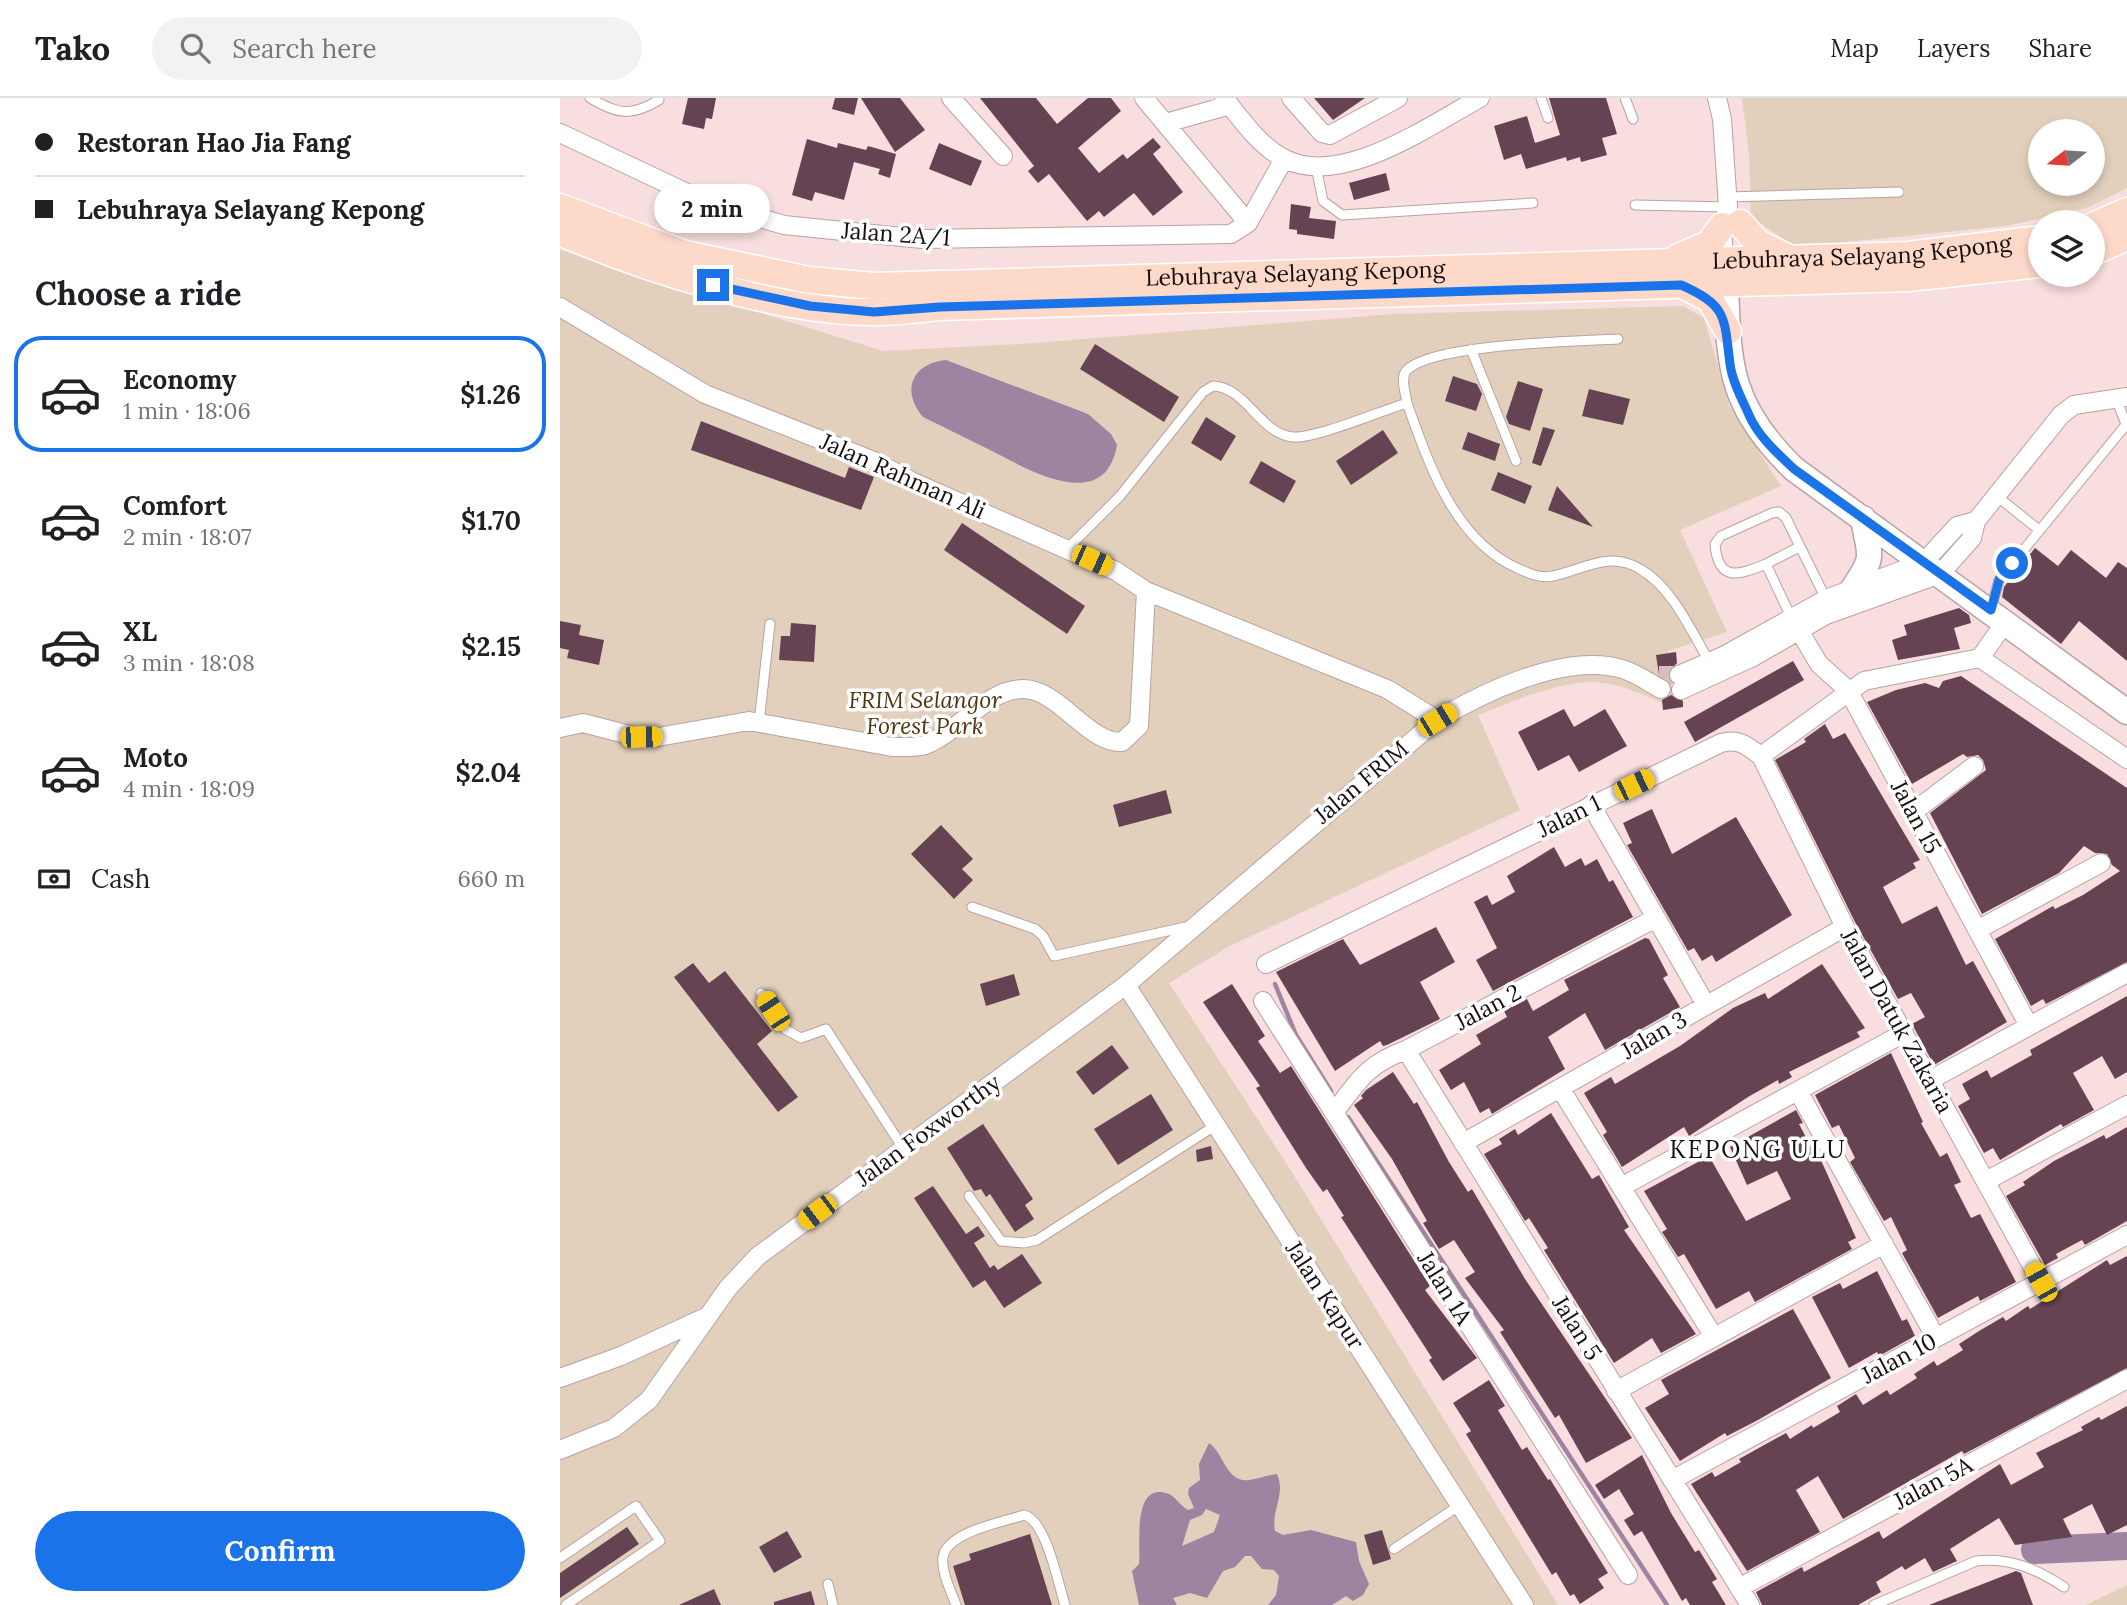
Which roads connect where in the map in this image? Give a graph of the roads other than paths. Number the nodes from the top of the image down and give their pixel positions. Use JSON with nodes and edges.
{"nodes":[{"id":1,"x":590,"y":98,"type":"edge"},
{"id":2,"x":951,"y":98,"type":"edge"},
{"id":3,"x":1144,"y":98,"type":"edge"},
{"id":4,"x":1291,"y":98,"type":"edge"},
{"id":5,"x":1398,"y":98,"type":"edge"},
{"id":6,"x":1480,"y":98,"type":"edge"},
{"id":7,"x":1541,"y":98,"type":"edge"},
{"id":8,"x":1625,"y":98,"type":"edge"},
{"id":9,"x":1717,"y":98,"type":"edge"},
{"id":10,"x":659,"y":100,"type":"dead end"},
{"id":11,"x":603,"y":101,"type":"edge"},
{"id":12,"x":1227,"y":102,"type":"edge"},
{"id":13,"x":1548,"y":118,"type":"dead end"},
{"id":14,"x":1633,"y":119,"type":"dead end"},
{"id":15,"x":1166,"y":123,"type":"junction"},
{"id":16,"x":560,"y":133,"type":"edge"},
{"id":17,"x":1003,"y":156,"type":"dead end"},
{"id":18,"x":1283,"y":159,"type":"junction"},
{"id":19,"x":1316,"y":167,"type":"junction"},
{"id":20,"x":1899,"y":192,"type":"dead end"},
{"id":21,"x":1533,"y":203,"type":"dead end"},
{"id":22,"x":1634,"y":205,"type":"dead end"},
{"id":23,"x":560,"y":207,"type":"edge"},
{"id":24,"x":2127,"y":211,"type":"edge"},
{"id":25,"x":1730,"y":213,"type":"junction"},
{"id":26,"x":2105,"y":221,"type":"edge"},
{"id":27,"x":1248,"y":223,"type":"junction"},
{"id":28,"x":560,"y":232,"type":"edge"},
{"id":29,"x":2127,"y":237,"type":"edge"},
{"id":30,"x":2028,"y":240,"type":"edge"},
{"id":31,"x":2105,"y":247,"type":"edge"},
{"id":32,"x":1793,"y":259,"type":"junction"},
{"id":33,"x":1660,"y":262,"type":"junction"},
{"id":34,"x":2028,"y":265,"type":"edge"},
{"id":35,"x":1734,"y":272,"type":"junction"},
{"id":36,"x":1681,"y":285,"type":"junction"},
{"id":37,"x":560,"y":307,"type":"edge"},
{"id":38,"x":1728,"y":331,"type":"junction"},
{"id":39,"x":1618,"y":339,"type":"dead end"},
{"id":40,"x":1471,"y":349,"type":"junction"},
{"id":41,"x":1738,"y":390,"type":"junction"},
{"id":42,"x":2122,"y":399,"type":"edge"},
{"id":43,"x":1407,"y":403,"type":"junction"},
{"id":44,"x":2126,"y":427,"type":"edge"},
{"id":45,"x":1516,"y":461,"type":"dead end"},
{"id":46,"x":1998,"y":496,"type":"junction"},
{"id":47,"x":1863,"y":518,"type":"junction"},
{"id":48,"x":2039,"y":530,"type":"junction"},
{"id":49,"x":1799,"y":547,"type":"junction"},
{"id":50,"x":1067,"y":549,"type":"junction"},
{"id":51,"x":1766,"y":564,"type":"junction"},
{"id":52,"x":1932,"y":568,"type":"junction"},
{"id":53,"x":1852,"y":590,"type":"junction"},
{"id":54,"x":1146,"y":591,"type":"junction"},
{"id":55,"x":1826,"y":598,"type":"junction"},
{"id":56,"x":1998,"y":616,"type":"junction"},
{"id":57,"x":770,"y":624,"type":"dead end"},
{"id":58,"x":1795,"y":624,"type":"junction"},
{"id":59,"x":1980,"y":658,"type":"junction"},
{"id":60,"x":1710,"y":663,"type":"junction"},
{"id":61,"x":1660,"y":682,"type":"tunnel mouth"},
{"id":62,"x":1848,"y":690,"type":"junction"},
{"id":63,"x":2124,"y":703,"type":"edge"},
{"id":64,"x":1437,"y":720,"type":"junction"},
{"id":65,"x":759,"y":723,"type":"junction"},
{"id":66,"x":560,"y":728,"type":"edge"},
{"id":67,"x":1761,"y":756,"type":"junction"},
{"id":68,"x":2127,"y":759,"type":"edge"},
{"id":69,"x":1974,"y":766,"type":"dead end"},
{"id":70,"x":1591,"y":806,"type":"junction"},
{"id":71,"x":1913,"y":812,"type":"junction"},
{"id":72,"x":2101,"y":863,"type":"dead end"},
{"id":73,"x":972,"y":908,"type":"dead end"},
{"id":74,"x":1656,"y":918,"type":"junction"},
{"id":75,"x":1194,"y":925,"type":"junction"},
{"id":76,"x":1845,"y":927,"type":"junction"},
{"id":77,"x":1977,"y":930,"type":"junction"},
{"id":78,"x":1266,"y":964,"type":"dead end"},
{"id":79,"x":2127,"y":973,"type":"edge"},
{"id":80,"x":1126,"y":985,"type":"junction"},
{"id":81,"x":761,"y":993,"type":"dead end"},
{"id":82,"x":1263,"y":1001,"type":"dead end"},
{"id":83,"x":1706,"y":1005,"type":"junction"},
{"id":84,"x":2029,"y":1026,"type":"junction"},
{"id":85,"x":1904,"y":1034,"type":"junction"},
{"id":86,"x":1406,"y":1051,"type":"junction"},
{"id":87,"x":1930,"y":1080,"type":"junction"},
{"id":88,"x":1560,"y":1088,"type":"junction"},
{"id":89,"x":1798,"y":1091,"type":"junction"},
{"id":90,"x":2127,"y":1105,"type":"edge"},
{"id":91,"x":1334,"y":1113,"type":"junction"},
{"id":92,"x":1216,"y":1125,"type":"junction"},
{"id":93,"x":1462,"y":1143,"type":"junction"},
{"id":94,"x":903,"y":1148,"type":"junction"},
{"id":95,"x":1986,"y":1181,"type":"junction"},
{"id":96,"x":1621,"y":1186,"type":"junction"},
{"id":97,"x":968,"y":1196,"type":"dead end"},
{"id":98,"x":2127,"y":1235,"type":"edge"},
{"id":99,"x":1884,"y":1244,"type":"junction"},
{"id":100,"x":2041,"y":1282,"type":"junction"},
{"id":101,"x":709,"y":1315,"type":"junction"},
{"id":102,"x":1714,"y":1337,"type":"junction"},
{"id":103,"x":1936,"y":1338,"type":"junction"},
{"id":104,"x":560,"y":1378,"type":"edge"},
{"id":105,"x":2127,"y":1378,"type":"edge"},
{"id":106,"x":1616,"y":1391,"type":"junction"},
{"id":107,"x":560,"y":1450,"type":"edge"},
{"id":108,"x":1672,"y":1480,"type":"junction"},
{"id":109,"x":1460,"y":1505,"type":"junction"},
{"id":110,"x":1394,"y":1549,"type":"dead end"},
{"id":111,"x":560,"y":1558,"type":"edge"},
{"id":112,"x":1628,"y":1574,"type":"dead end"},
{"id":113,"x":828,"y":1584,"type":"dead end"},
{"id":114,"x":1739,"y":1587,"type":"junction"},
{"id":115,"x":2064,"y":1587,"type":"dead end"},
{"id":116,"x":566,"y":1605,"type":"edge"},
{"id":117,"x":834,"y":1605,"type":"edge"},
{"id":118,"x":956,"y":1605,"type":"edge"},
{"id":119,"x":1065,"y":1605,"type":"edge"},
{"id":120,"x":1524,"y":1605,"type":"edge"},
{"id":121,"x":1750,"y":1605,"type":"edge"},
{"id":122,"x":1874,"y":1605,"type":"edge"}],
"edges":[{"from":1,"to":11,"type":"lane"},
{"from":2,"to":17,"type":"street"},
{"from":3,"to":15,"type":"street"},
{"from":4,"to":5,"type":"street"},
{"from":6,"to":19,"type":"street"},
{"from":7,"to":13,"type":"lane"},
{"from":8,"to":14,"type":"lane"},
{"from":9,"to":25,"type":"street"},
{"from":10,"to":11,"type":"lane"},
{"from":12,"to":15,"type":"street"},
{"from":12,"to":18,"type":"street"},
{"from":15,"to":27,"type":"street"},
{"from":16,"to":27,"type":"street","name":"Jalan 2A/1"},
{"from":18,"to":19,"type":"street"},
{"from":18,"to":27,"type":"street"},
{"from":19,"to":21,"type":"lane"},
{"from":20,"to":25,"type":"lane"},
{"from":22,"to":25,"type":"lane"},
{"from":23,"to":33,"type":"main road","name":"Lebuhraya Selayang Kepong"},
{"from":24,"to":26,"type":"main road"},
{"from":25,"to":32,"type":"main road"},
{"from":25,"to":33,"type":"main road"},
{"from":25,"to":35,"type":"street"},
{"from":28,"to":36,"type":"main road","name":"Lebuhraya Selayang Kepong"},
{"from":29,"to":31,"type":"main road"},
{"from":30,"to":32,"type":"main road","name":"Lebuhraya Selayang Kepong"},
{"from":32,"to":35,"type":"main road","name":"Lebuhraya Selayang Kepong"},
{"from":33,"to":35,"type":"main road","name":"Lebuhraya Selayang Kepong"},
{"from":34,"to":35,"type":"main road","name":"Lebuhraya Selayang Kepong"},
{"from":35,"to":36,"type":"main road","name":"Lebuhraya Selayang Kepong"},
{"from":35,"to":38,"type":"street"},
{"from":35,"to":41,"type":"street"},
{"from":36,"to":38,"type":"main road"},
{"from":37,"to":50,"type":"street","name":"Jalan Rahman Ali"},
{"from":38,"to":41,"type":"street"},
{"from":39,"to":40,"type":"lane"},
{"from":40,"to":43,"type":"lane"},
{"from":40,"to":45,"type":"lane"},
{"from":41,"to":47,"type":"street"},
{"from":42,"to":44,"type":"lane"},
{"from":42,"to":46,"type":"street"},
{"from":43,"to":50,"type":"lane"},
{"from":43,"to":60,"type":"lane"},
{"from":44,"to":48,"type":"lane"},
{"from":46,"to":48,"type":"lane"},
{"from":46,"to":52,"type":"street"},
{"from":47,"to":52,"type":"street"},
{"from":47,"to":53,"type":"street"},
{"from":48,"to":56,"type":"lane"},
{"from":49,"to":51,"type":"lane"},
{"from":49,"to":51,"type":"lane"},
{"from":49,"to":55,"type":"lane"},
{"from":50,"to":54,"type":"street","name":"Jalan Rahman Ali"},
{"from":51,"to":58,"type":"lane"},
{"from":52,"to":53,"type":"street"},
{"from":52,"to":56,"type":"street"},
{"from":52,"to":58,"type":"street"},
{"from":53,"to":55,"type":"street"},
{"from":54,"to":64,"type":"street","name":"Jalan Rahman Ali"},
{"from":54,"to":65,"type":"street"},
{"from":55,"to":58,"type":"street"},
{"from":56,"to":59,"type":"street"},
{"from":56,"to":63,"type":"street"},
{"from":57,"to":65,"type":"lane"},
{"from":58,"to":60,"type":"street"},
{"from":58,"to":60,"type":"street"},
{"from":58,"to":62,"type":"street","name":"Jalan 15"},
{"from":59,"to":62,"type":"street"},
{"from":59,"to":68,"type":"street"},
{"from":61,"to":64,"type":"street","name":"Jalan FRIM"},
{"from":62,"to":67,"type":"street"},
{"from":62,"to":71,"type":"street","name":"Jalan 15"},
{"from":64,"to":75,"type":"street","name":"Jalan FRIM"},
{"from":65,"to":66,"type":"street"},
{"from":67,"to":70,"type":"street","name":"Jalan 1"},
{"from":67,"to":76,"type":"street","name":"Jalan Datuk Zakaria"},
{"from":69,"to":71,"type":"street"},
{"from":70,"to":74,"type":"street"},
{"from":70,"to":78,"type":"street","name":"Jalan 1"},
{"from":71,"to":77,"type":"street","name":"Jalan 15"},
{"from":72,"to":77,"type":"street"},
{"from":73,"to":75,"type":"lane"},
{"from":74,"to":83,"type":"street"},
{"from":74,"to":86,"type":"street","name":"Jalan 2"},
{"from":75,"to":80,"type":"street","name":"Jalan FRIM"},
{"from":76,"to":83,"type":"street","name":"Jalan 3"},
{"from":76,"to":85,"type":"street","name":"Jalan Datuk Zakaria"},
{"from":77,"to":84,"type":"street","name":"Jalan 15"},
{"from":79,"to":84,"type":"street"},
{"from":80,"to":92,"type":"street","name":"Jalan Kapur"},
{"from":80,"to":94,"type":"street","name":"Jalan Foxworthy"},
{"from":81,"to":94,"type":"lane"},
{"from":82,"to":91,"type":"street","name":"Jalan 1A"},
{"from":83,"to":88,"type":"street","name":"Jalan 3"},
{"from":84,"to":87,"type":"street"},
{"from":85,"to":87,"type":"street","name":"Jalan Datuk Zakaria"},
{"from":85,"to":89,"type":"street"},
{"from":86,"to":91,"type":"street","name":"Jalan 2"},
{"from":86,"to":93,"type":"street","name":"Jalan 5"},
{"from":87,"to":95,"type":"street","name":"Jalan Datuk Zakaria"},
{"from":88,"to":93,"type":"street","name":"Jalan 3"},
{"from":88,"to":96,"type":"street"},
{"from":89,"to":96,"type":"street"},
{"from":89,"to":99,"type":"street"},
{"from":90,"to":95,"type":"street"},
{"from":91,"to":112,"type":"street","name":"Jalan 1A"},
{"from":92,"to":97,"type":"lane"},
{"from":92,"to":109,"type":"street","name":"Jalan Kapur"},
{"from":93,"to":106,"type":"street","name":"Jalan 5"},
{"from":94,"to":101,"type":"street","name":"Jalan Foxworthy"},
{"from":95,"to":100,"type":"street","name":"Jalan Datuk Zakaria"},
{"from":96,"to":102,"type":"street"},
{"from":98,"to":100,"type":"street","name":"Jalan 10"},
{"from":99,"to":102,"type":"street"},
{"from":99,"to":103,"type":"street"},
{"from":100,"to":103,"type":"street","name":"Jalan 10"},
{"from":101,"to":104,"type":"street"},
{"from":101,"to":107,"type":"street","name":"Jalan Foxworthy"},
{"from":102,"to":106,"type":"street"},
{"from":103,"to":108,"type":"street","name":"Jalan 10"},
{"from":105,"to":114,"type":"street","name":"Jalan 5A"},
{"from":106,"to":108,"type":"street","name":"Jalan 5"},
{"from":108,"to":114,"type":"street","name":"Jalan 5"},
{"from":109,"to":110,"type":"lane"},
{"from":109,"to":120,"type":"street","name":"Jalan Kapur"},
{"from":111,"to":116,"type":"lane"},
{"from":113,"to":117,"type":"lane"},
{"from":114,"to":121,"type":"street","name":"Jalan 5"},
{"from":115,"to":122,"type":"lane"},
{"from":118,"to":119,"type":"lane"}]}
